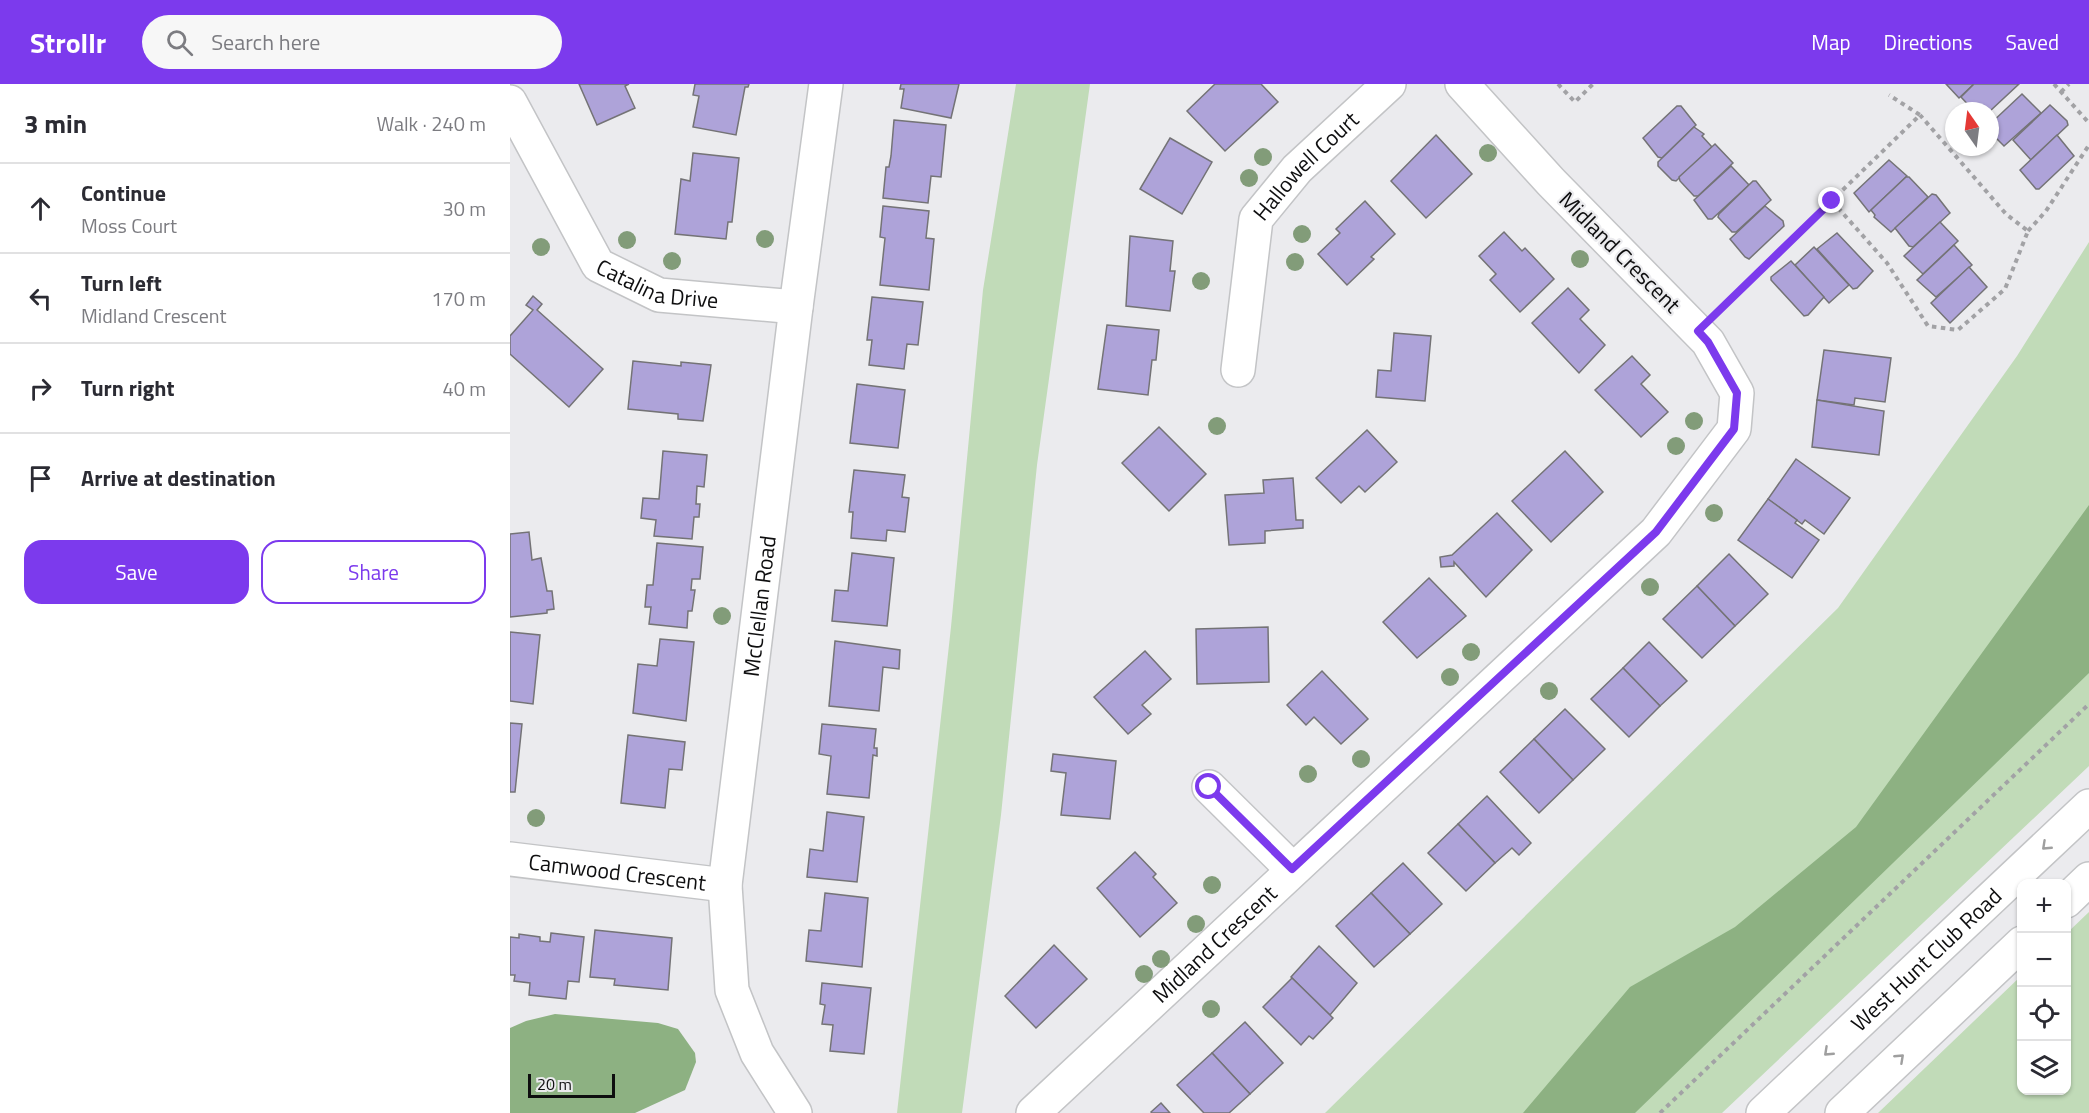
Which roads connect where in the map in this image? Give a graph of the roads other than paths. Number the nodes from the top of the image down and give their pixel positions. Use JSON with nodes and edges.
{"nodes":[{"id":1,"x":826,"y":84,"type":"edge"},
{"id":2,"x":1389,"y":84,"type":"edge"},
{"id":3,"x":1462,"y":84,"type":"edge"},
{"id":4,"x":510,"y":102,"type":"edge"},
{"id":5,"x":796,"y":307,"type":"junction"},
{"id":6,"x":1239,"y":370,"type":"dead end"},
{"id":7,"x":1209,"y":787,"type":"dead end"},
{"id":8,"x":2089,"y":806,"type":"edge"},
{"id":9,"x":510,"y":859,"type":"edge"},
{"id":10,"x":1292,"y":869,"type":"junction"},
{"id":11,"x":2089,"y":879,"type":"edge"},
{"id":12,"x":725,"y":885,"type":"junction"},
{"id":13,"x":2071,"y":897,"type":"edge"},
{"id":14,"x":2017,"y":948,"type":"edge"},
{"id":15,"x":795,"y":1113,"type":"edge"},
{"id":16,"x":1033,"y":1113,"type":"edge"},
{"id":17,"x":1763,"y":1113,"type":"edge"},
{"id":18,"x":1842,"y":1113,"type":"edge"}],
"edges":[{"from":1,"to":5,"type":"street","name":"McClellan Road"},
{"from":2,"to":6,"type":"street","name":"Hallowell Court"},
{"from":3,"to":10,"type":"street","name":"Midland Crescent"},
{"from":4,"to":5,"type":"street","name":"Catalina Drive"},
{"from":5,"to":12,"type":"street","name":"McClellan Road"},
{"from":7,"to":10,"type":"street"},
{"from":8,"to":17,"type":"street","name":"West Hunt Club Road","one_way":true},
{"from":9,"to":12,"type":"street","name":"Camwood Crescent"},
{"from":10,"to":16,"type":"street","name":"Midland Crescent"},
{"from":11,"to":13,"type":"street"},
{"from":12,"to":15,"type":"street","name":"McClellan Road"},
{"from":18,"to":14,"type":"street","one_way":true}]}
